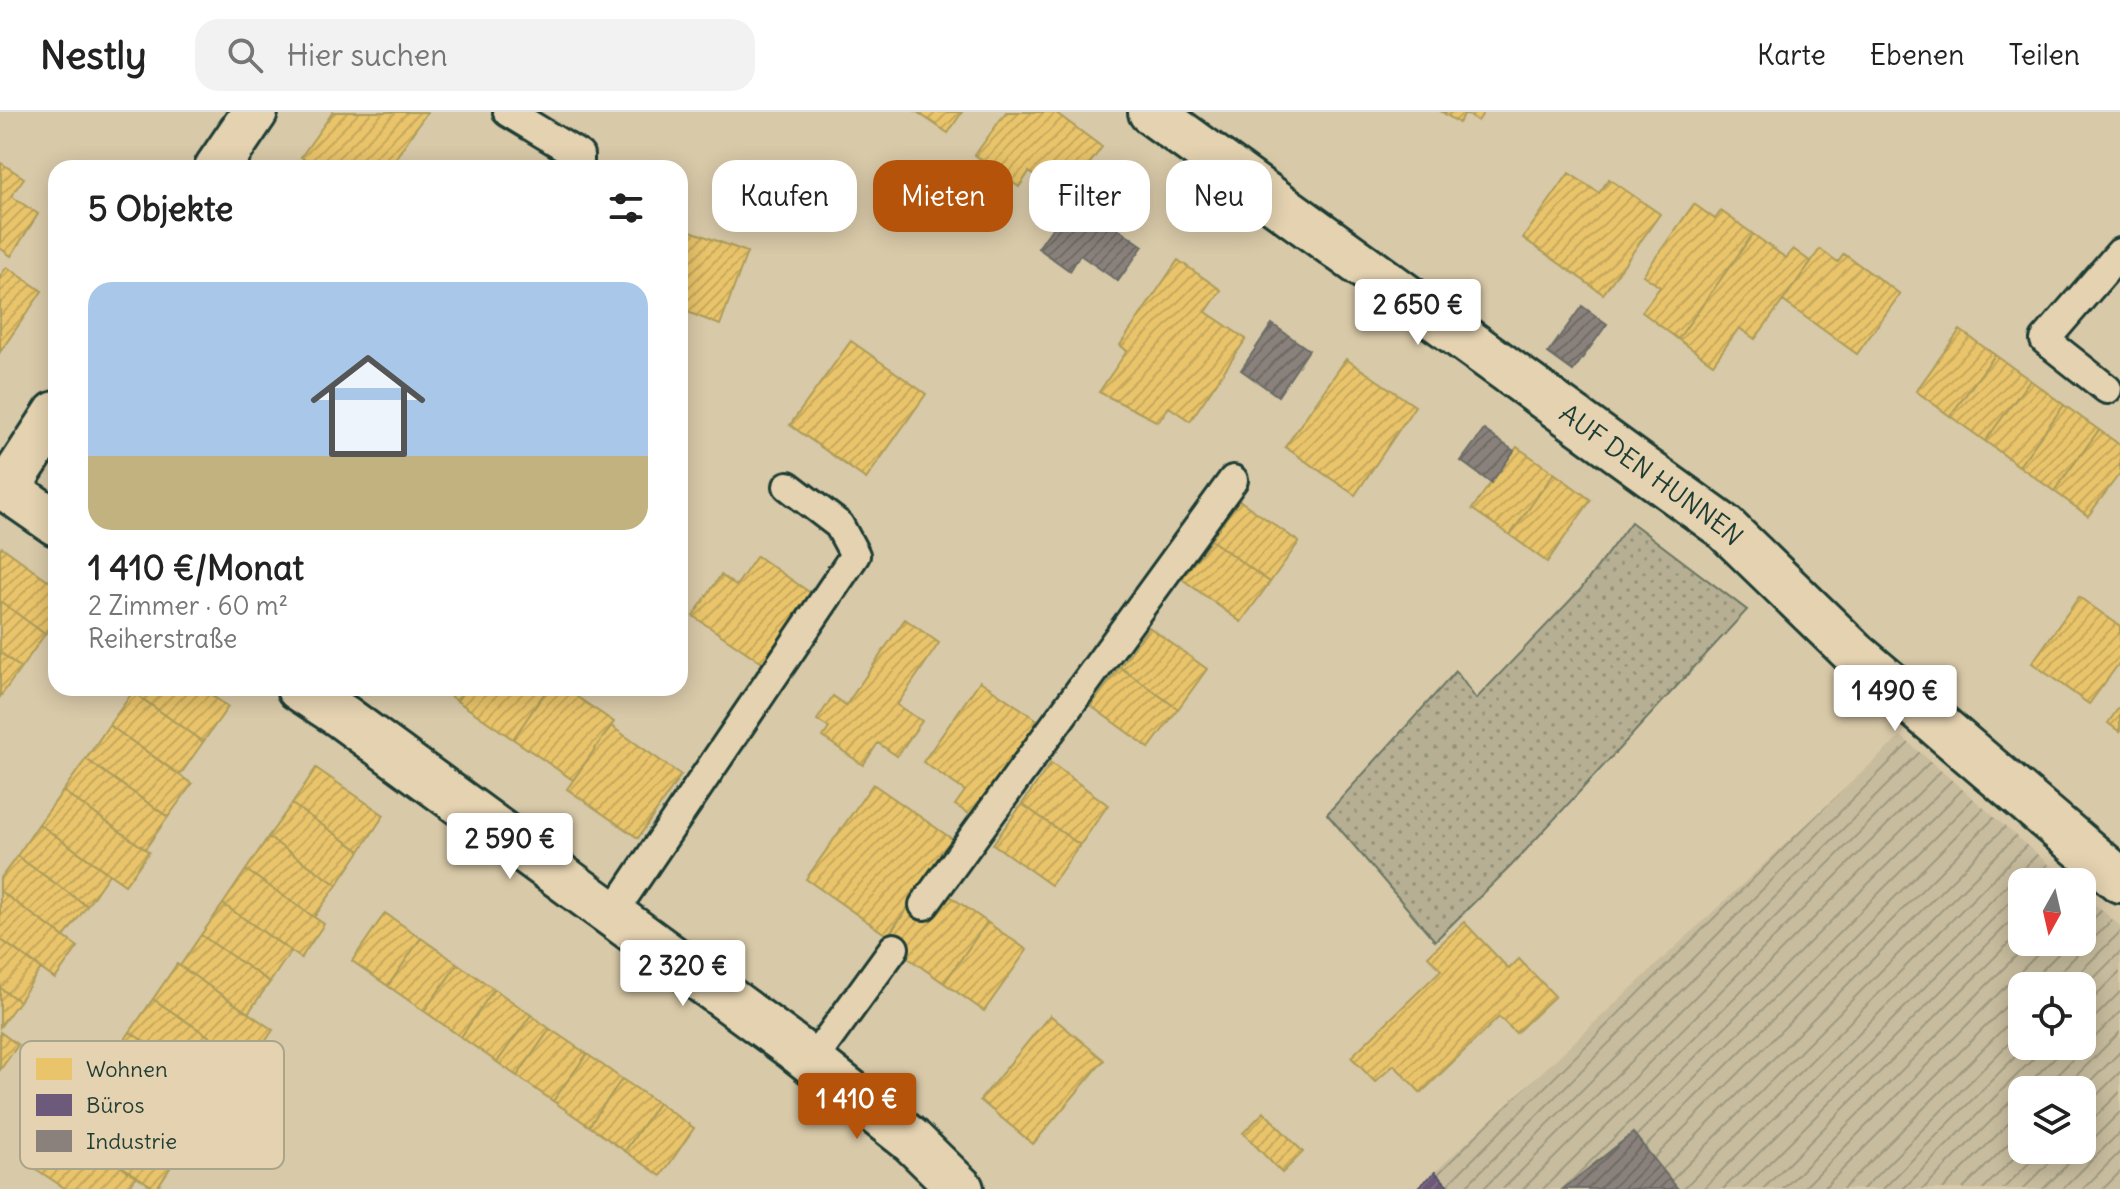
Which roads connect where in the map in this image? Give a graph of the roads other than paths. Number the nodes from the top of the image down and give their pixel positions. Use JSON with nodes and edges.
{"nodes":[{"id":1,"x":255,"y":112,"type":"edge"},
{"id":2,"x":508,"y":112,"type":"edge"},
{"id":3,"x":1151,"y":112,"type":"edge"},
{"id":4,"x":222,"y":160,"type":"edge"},
{"id":5,"x":579,"y":160,"type":"edge"},
{"id":6,"x":2120,"y":253,"type":"edge"},
{"id":7,"x":2107,"y":389,"type":"dead end"},
{"id":8,"x":48,"y":425,"type":"edge"},
{"id":9,"x":1233,"y":480,"type":"dead end"},
{"id":10,"x":4,"y":486,"type":"edge"},
{"id":11,"x":788,"y":486,"type":"dead end"},
{"id":12,"x":48,"y":517,"type":"edge"},
{"id":13,"x":311,"y":696,"type":"edge"},
{"id":14,"x":2120,"y":880,"type":"edge"},
{"id":15,"x":924,"y":905,"type":"dead end"},
{"id":16,"x":612,"y":914,"type":"junction"},
{"id":17,"x":894,"y":948,"type":"dead end"},
{"id":18,"x":812,"y":1061,"type":"junction"},
{"id":19,"x":961,"y":1189,"type":"edge"}],
"edges":[{"from":1,"to":4,"type":"street"},
{"from":2,"to":5,"type":"lane"},
{"from":3,"to":14,"type":"street","name":"AUF DEN HUNNEN"},
{"from":6,"to":7,"type":"lane"},
{"from":8,"to":10,"type":"street"},
{"from":9,"to":15,"type":"lane"},
{"from":10,"to":12,"type":"street"},
{"from":11,"to":16,"type":"lane"},
{"from":13,"to":16,"type":"street"},
{"from":16,"to":18,"type":"street"},
{"from":17,"to":18,"type":"lane"},
{"from":18,"to":19,"type":"street"}]}
